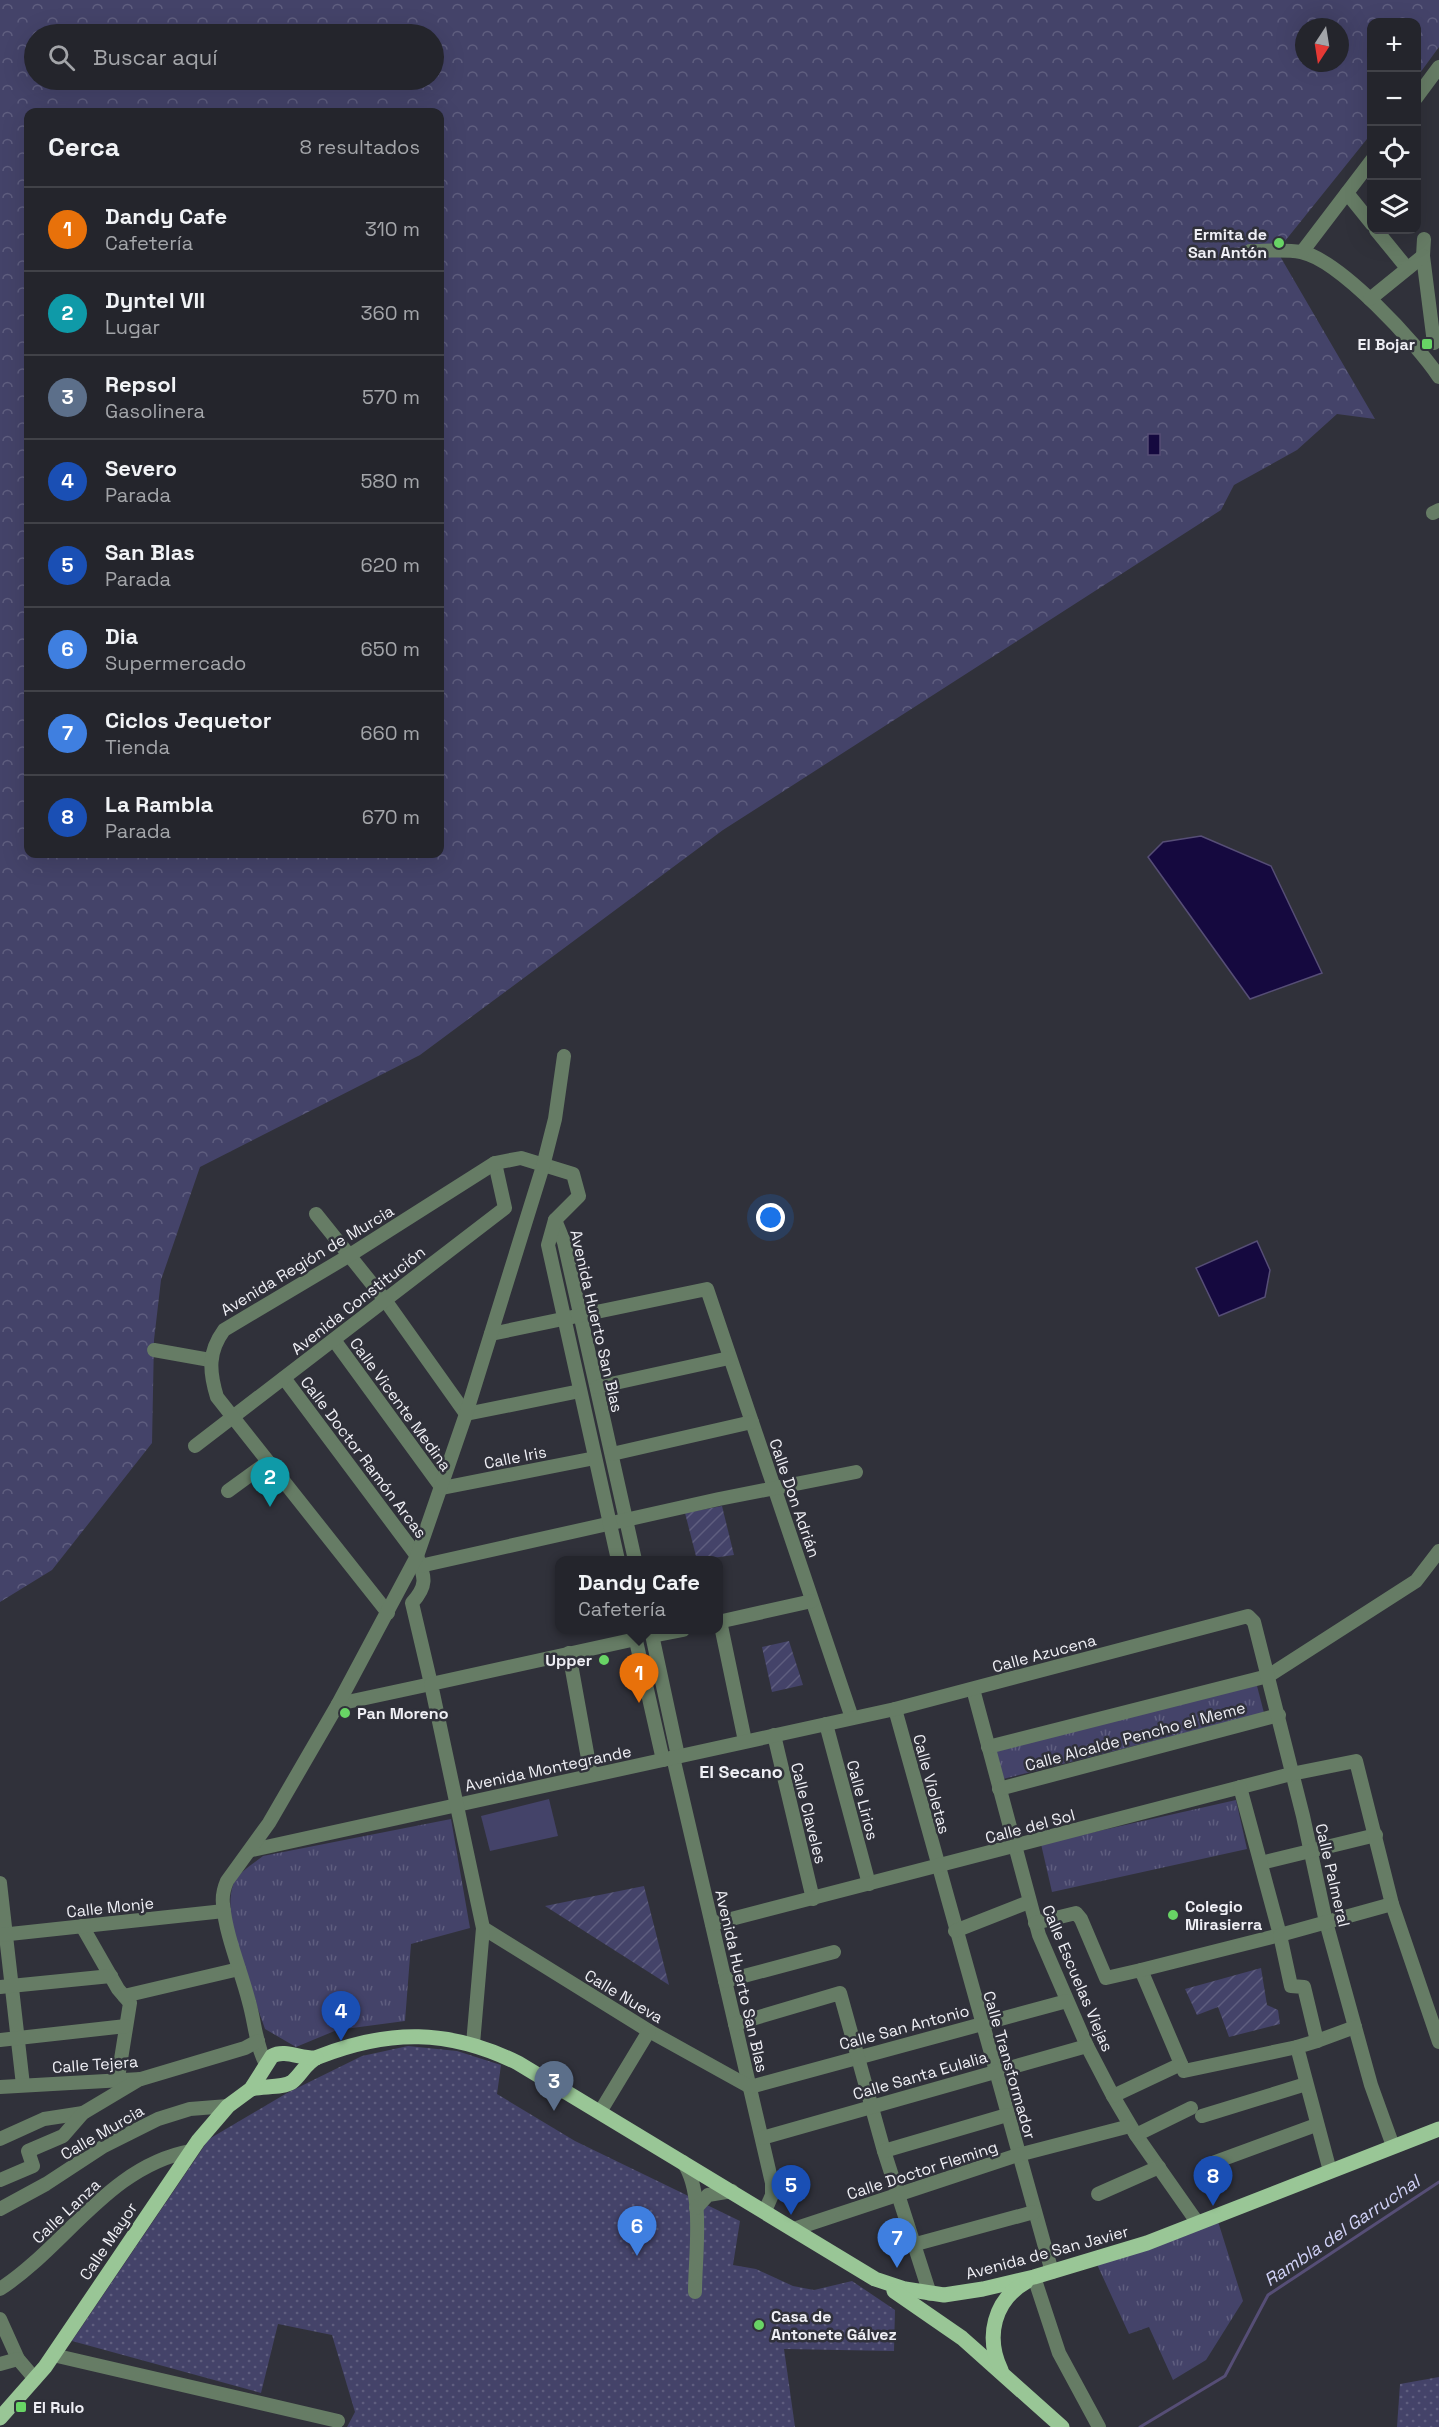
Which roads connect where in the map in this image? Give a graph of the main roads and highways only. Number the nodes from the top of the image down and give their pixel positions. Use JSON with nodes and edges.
{"nodes":[{"id":1,"x":288,"y":2054,"type":"junction"},
{"id":2,"x":316,"y":2058,"type":"junction"},
{"id":3,"x":266,"y":2065,"type":"junction"},
{"id":4,"x":297,"y":2075,"type":"junction"},
{"id":5,"x":277,"y":2085,"type":"junction"},
{"id":6,"x":251,"y":2089,"type":"junction"},
{"id":7,"x":1439,"y":2129,"type":"edge"},
{"id":8,"x":1034,"y":2277,"type":"junction"},
{"id":9,"x":874,"y":2279,"type":"junction"},
{"id":10,"x":930,"y":2294,"type":"junction"},
{"id":11,"x":919,"y":2307,"type":"junction"},
{"id":12,"x":1004,"y":2375,"type":"junction"},
{"id":13,"x":0,"y":2418,"type":"edge"},
{"id":14,"x":1062,"y":2427,"type":"edge"}],
"edges":[{"from":1,"to":2,"type":"main road","name":"Avenida de San Javier"},
{"from":1,"to":3,"type":"main road"},
{"from":1,"to":4,"type":"main road"},
{"from":2,"to":4,"type":"main road","name":"Avenida de San Javier"},
{"from":2,"to":9,"type":"main road","name":"Avenida de San Javier"},
{"from":3,"to":5,"type":"main road"},
{"from":3,"to":6,"type":"main road","name":"Calle Mayor"},
{"from":4,"to":5,"type":"main road"},
{"from":5,"to":6,"type":"main road","name":"Calle Mayor"},
{"from":6,"to":13,"type":"main road","name":"Calle Mayor"},
{"from":7,"to":8,"type":"main road","name":"Avenida de San Javier"},
{"from":8,"to":10,"type":"main road","name":"Avenida de San Javier"},
{"from":8,"to":12,"type":"main road"},
{"from":9,"to":10,"type":"main road","name":"Avenida de San Javier"},
{"from":9,"to":11,"type":"main road"},
{"from":10,"to":11,"type":"main road"},
{"from":11,"to":12,"type":"main road"},
{"from":12,"to":14,"type":"main road"}]}
